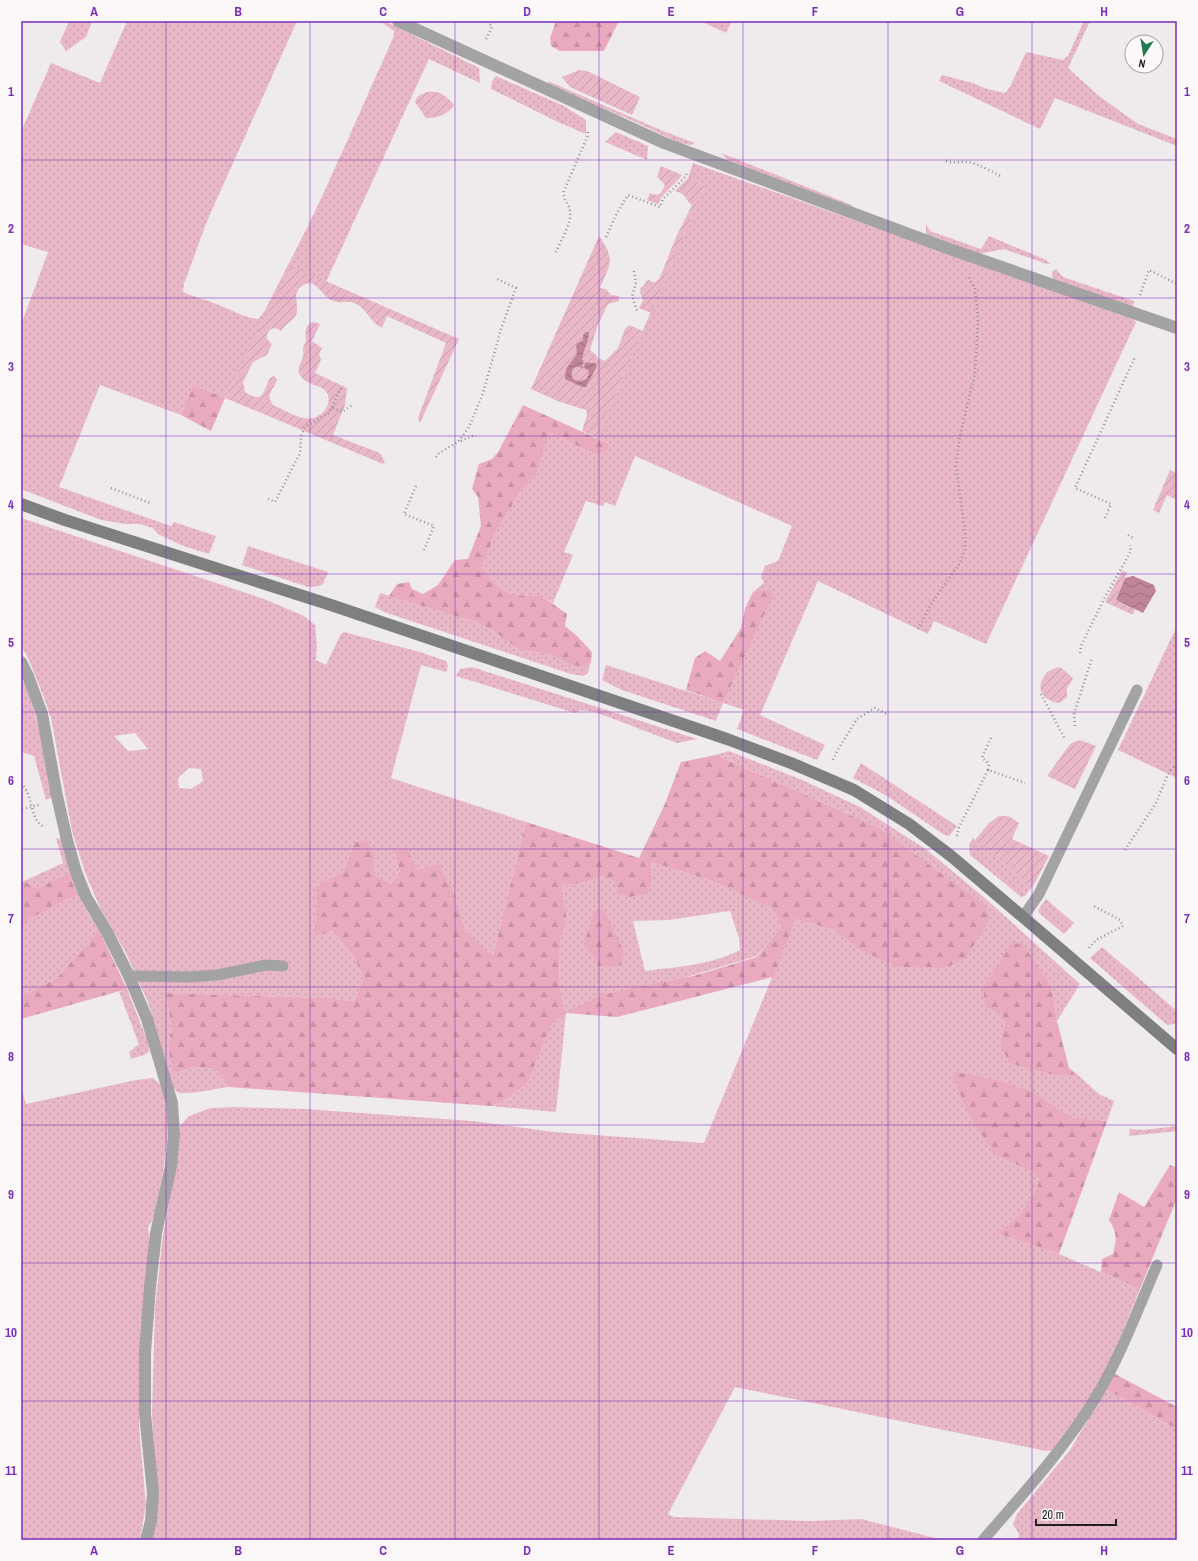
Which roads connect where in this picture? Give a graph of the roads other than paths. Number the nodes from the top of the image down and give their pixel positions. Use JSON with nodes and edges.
{"nodes":[{"id":1,"x":398,"y":21,"type":"edge"},
{"id":2,"x":1177,"y":328,"type":"edge"},
{"id":3,"x":21,"y":504,"type":"edge"},
{"id":4,"x":21,"y":662,"type":"edge"},
{"id":5,"x":1137,"y":690,"type":"dead end"},
{"id":6,"x":1023,"y":917,"type":"junction"},
{"id":7,"x":284,"y":966,"type":"dead end"},
{"id":8,"x":129,"y":976,"type":"junction"},
{"id":9,"x":1177,"y":1049,"type":"edge"},
{"id":10,"x":1157,"y":1265,"type":"dead end"},
{"id":11,"x":146,"y":1540,"type":"edge"},
{"id":12,"x":983,"y":1540,"type":"edge"}],
"edges":[{"from":1,"to":2,"type":"street"},
{"from":3,"to":6,"type":"street"},
{"from":4,"to":8,"type":"street"},
{"from":5,"to":6,"type":"lane"},
{"from":6,"to":9,"type":"street"},
{"from":7,"to":8,"type":"lane"},
{"from":8,"to":11,"type":"street"},
{"from":10,"to":12,"type":"lane"}]}
